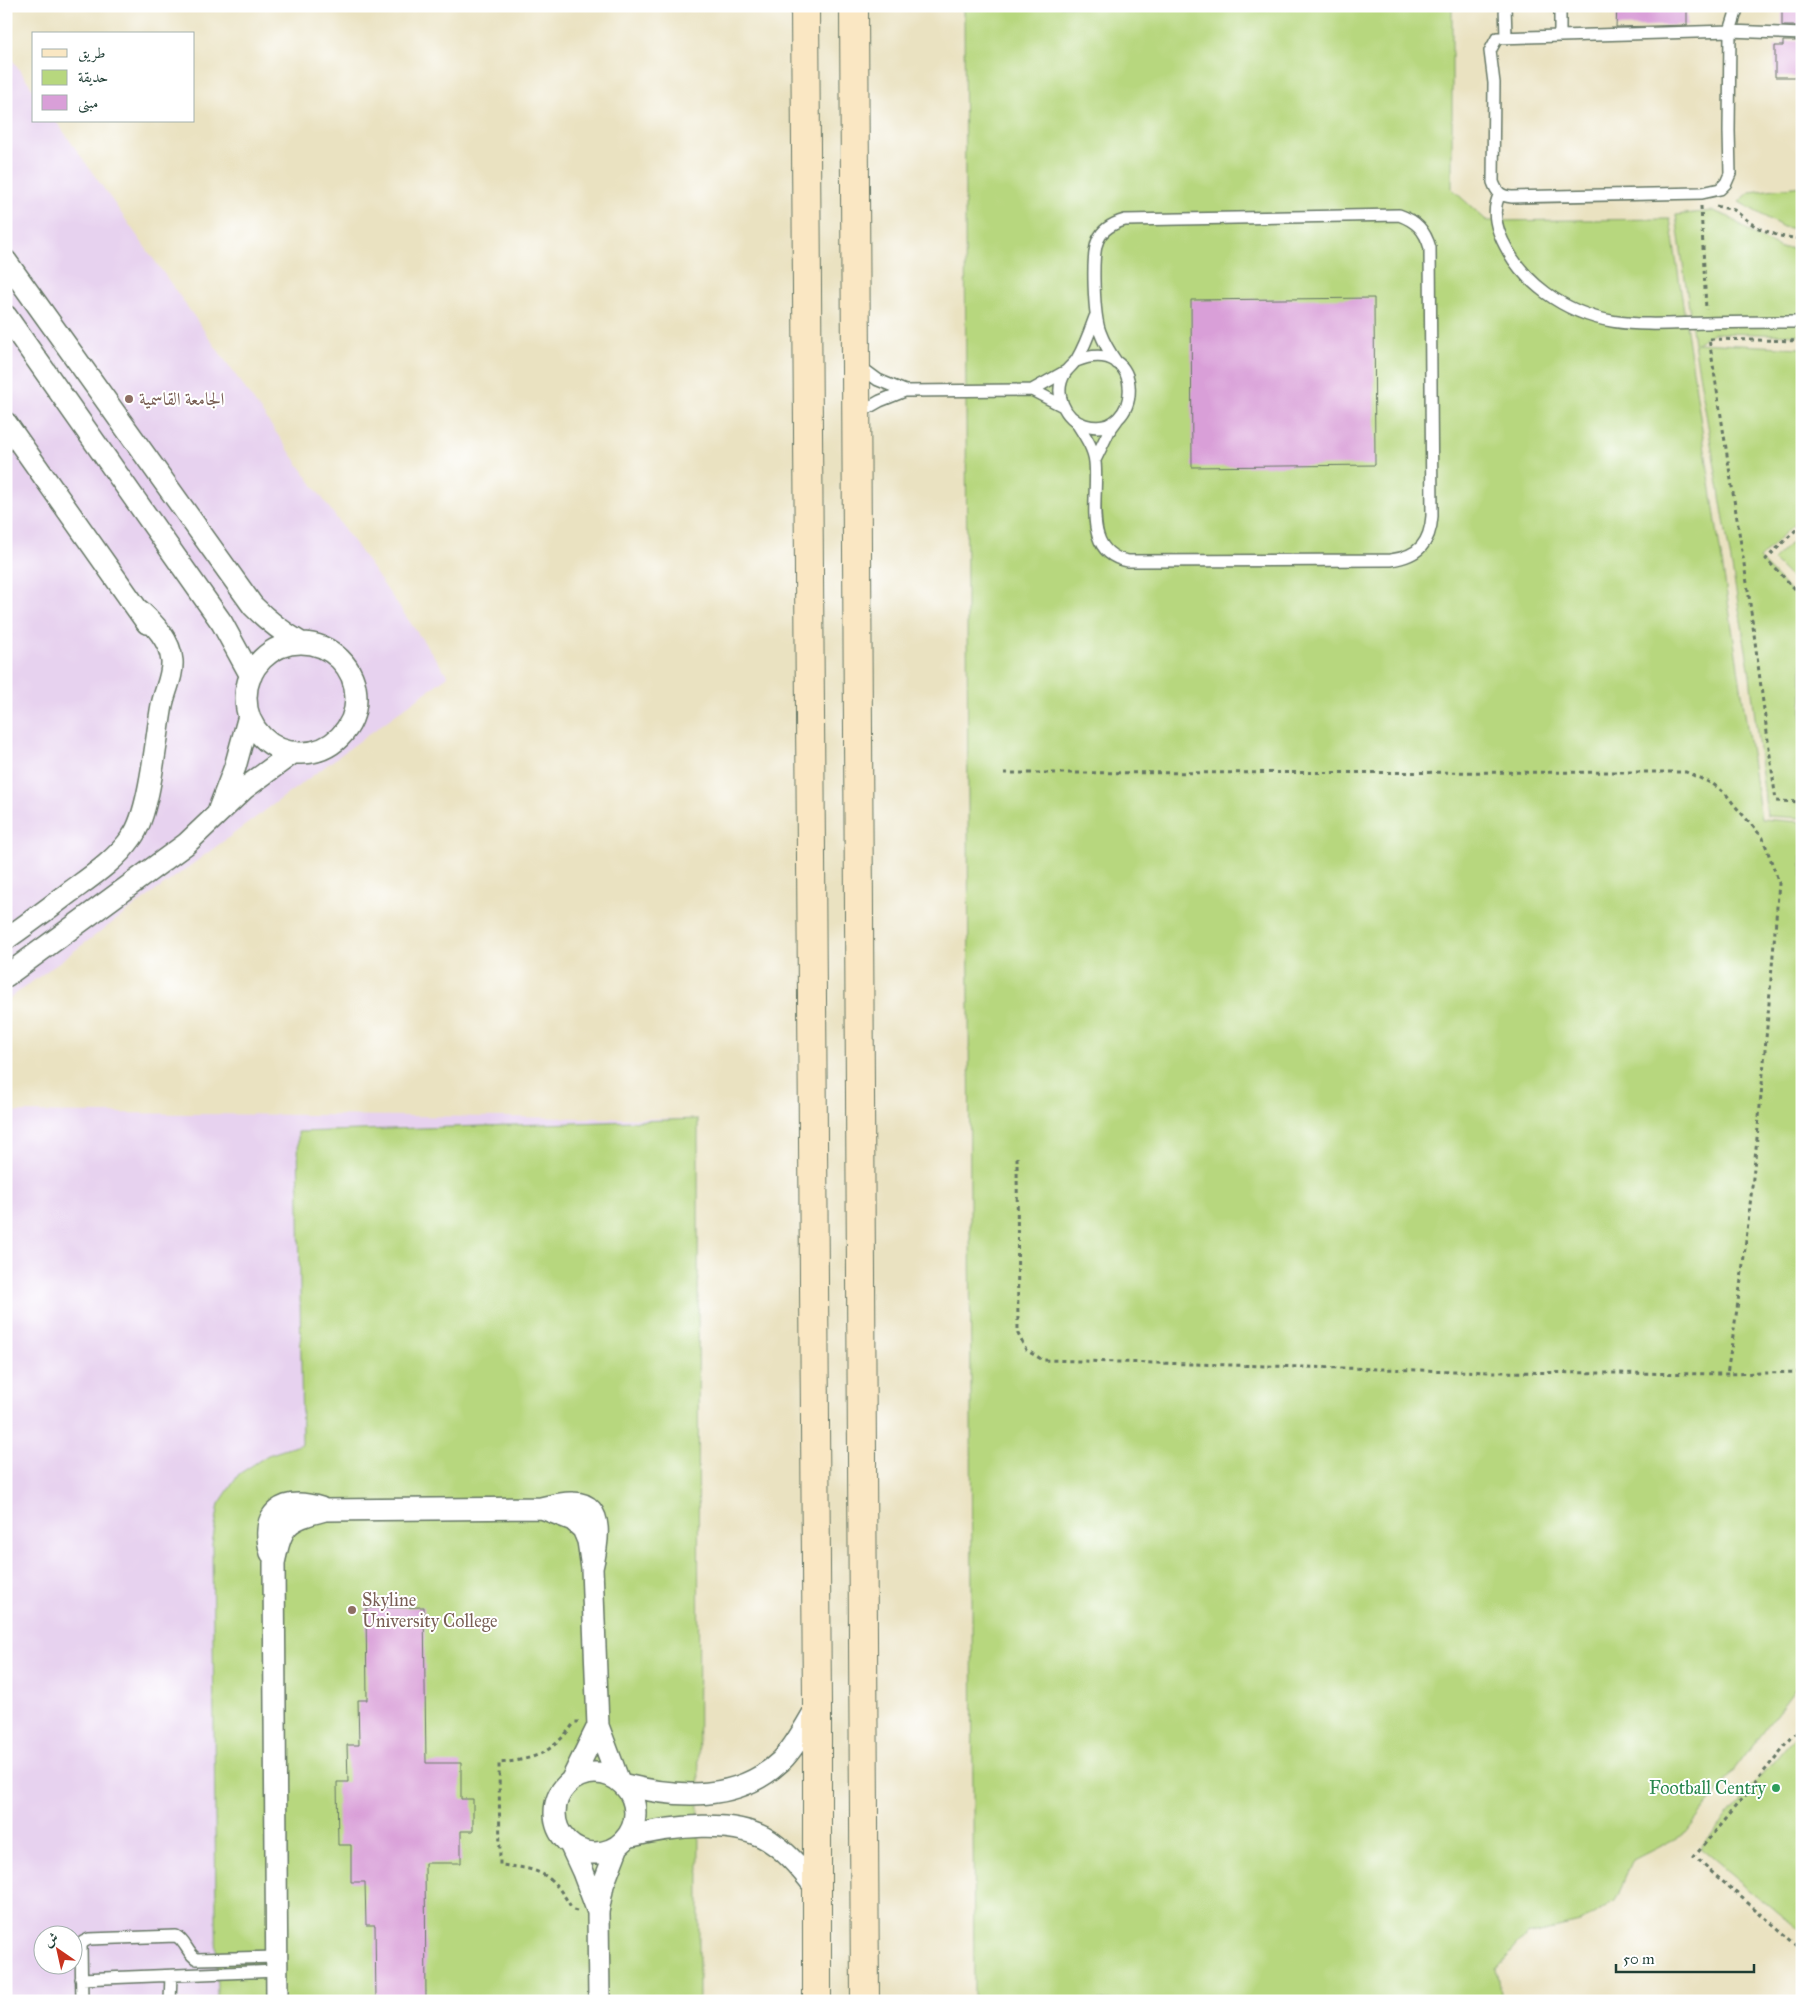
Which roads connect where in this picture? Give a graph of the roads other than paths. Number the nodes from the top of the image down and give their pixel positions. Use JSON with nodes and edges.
{"nodes":[{"id":1,"x":805,"y":6,"type":"edge"},
{"id":2,"x":854,"y":6,"type":"edge"},
{"id":3,"x":1505,"y":6,"type":"edge"},
{"id":4,"x":1560,"y":6,"type":"edge"},
{"id":5,"x":1738,"y":6,"type":"edge"},
{"id":6,"x":1730,"y":31,"type":"junction"},
{"id":7,"x":1802,"y":34,"type":"edge"},
{"id":8,"x":1560,"y":36,"type":"junction"},
{"id":9,"x":1506,"y":37,"type":"junction"},
{"id":10,"x":1500,"y":194,"type":"junction"},
{"id":11,"x":6,"y":261,"type":"edge"},
{"id":12,"x":6,"y":316,"type":"edge"},
{"id":13,"x":1095,"y":317,"type":"junction"},
{"id":14,"x":1802,"y":322,"type":"edge"},
{"id":15,"x":1076,"y":361,"type":"junction"},
{"id":16,"x":856,"y":363,"type":"junction"},
{"id":17,"x":1117,"y":363,"type":"junction"},
{"id":18,"x":1066,"y":371,"type":"junction"},
{"id":19,"x":1032,"y":390,"type":"junction"},
{"id":20,"x":905,"y":391,"type":"junction"},
{"id":21,"x":1063,"y":406,"type":"junction"},
{"id":22,"x":857,"y":414,"type":"junction"},
{"id":23,"x":1118,"y":418,"type":"junction"},
{"id":24,"x":1075,"y":420,"type":"junction"},
{"id":25,"x":6,"y":423,"type":"edge"},
{"id":26,"x":1095,"y":460,"type":"junction"},
{"id":27,"x":300,"y":643,"type":"junction"},
{"id":28,"x":251,"y":676,"type":"junction"},
{"id":29,"x":249,"y":716,"type":"junction"},
{"id":30,"x":294,"y":752,"type":"junction"},
{"id":31,"x":216,"y":816,"type":"junction"},
{"id":32,"x":6,"y":940,"type":"edge"},
{"id":33,"x":6,"y":976,"type":"edge"},
{"id":34,"x":817,"y":1707,"type":"junction"},
{"id":35,"x":598,"y":1724,"type":"junction"},
{"id":36,"x":572,"y":1779,"type":"junction"},
{"id":37,"x":622,"y":1782,"type":"junction"},
{"id":38,"x":623,"y":1842,"type":"junction"},
{"id":39,"x":571,"y":1846,"type":"junction"},
{"id":40,"x":817,"y":1889,"type":"junction"},
{"id":41,"x":598,"y":1913,"type":"junction"},
{"id":42,"x":277,"y":1964,"type":"junction"},
{"id":43,"x":171,"y":1976,"type":"junction"},
{"id":44,"x":81,"y":1979,"type":"junction"},
{"id":45,"x":82,"y":2001,"type":"edge"},
{"id":46,"x":170,"y":2001,"type":"edge"},
{"id":47,"x":277,"y":2001,"type":"edge"},
{"id":48,"x":599,"y":2001,"type":"edge"},
{"id":49,"x":817,"y":2001,"type":"edge"},
{"id":50,"x":865,"y":2001,"type":"edge"}],
"edges":[{"from":1,"to":34,"type":"street"},
{"from":2,"to":16,"type":"street"},
{"from":3,"to":9,"type":"lane"},
{"from":4,"to":8,"type":"lane"},
{"from":5,"to":6,"type":"lane"},
{"from":6,"to":7,"type":"lane"},
{"from":6,"to":8,"type":"lane"},
{"from":6,"to":10,"type":"lane"},
{"from":8,"to":9,"type":"lane"},
{"from":9,"to":10,"type":"lane"},
{"from":10,"to":14,"type":"lane"},
{"from":11,"to":27,"type":"street"},
{"from":12,"to":28,"type":"street"},
{"from":13,"to":15,"type":"lane"},
{"from":13,"to":17,"type":"lane"},
{"from":13,"to":26,"type":"lane"},
{"from":15,"to":17,"type":"lane"},
{"from":15,"to":18,"type":"lane"},
{"from":16,"to":20,"type":"lane"},
{"from":16,"to":22,"type":"street"},
{"from":17,"to":23,"type":"lane"},
{"from":18,"to":19,"type":"lane"},
{"from":18,"to":21,"type":"lane"},
{"from":19,"to":20,"type":"lane"},
{"from":19,"to":21,"type":"lane"},
{"from":20,"to":22,"type":"lane"},
{"from":21,"to":24,"type":"lane"},
{"from":22,"to":50,"type":"street"},
{"from":23,"to":24,"type":"lane"},
{"from":23,"to":26,"type":"lane"},
{"from":24,"to":26,"type":"lane"},
{"from":25,"to":32,"type":"street"},
{"from":27,"to":28,"type":"street"},
{"from":27,"to":30,"type":"street"},
{"from":28,"to":29,"type":"street"},
{"from":29,"to":30,"type":"street"},
{"from":29,"to":31,"type":"street"},
{"from":30,"to":31,"type":"street"},
{"from":31,"to":33,"type":"street"},
{"from":34,"to":37,"type":"street"},
{"from":34,"to":40,"type":"street"},
{"from":35,"to":36,"type":"street"},
{"from":35,"to":37,"type":"street"},
{"from":35,"to":42,"type":"street"},
{"from":36,"to":37,"type":"street"},
{"from":36,"to":39,"type":"street"},
{"from":37,"to":38,"type":"street"},
{"from":38,"to":39,"type":"street"},
{"from":38,"to":40,"type":"street"},
{"from":38,"to":41,"type":"street"},
{"from":39,"to":41,"type":"street"},
{"from":40,"to":49,"type":"street"},
{"from":41,"to":48,"type":"street"},
{"from":42,"to":43,"type":"lane"},
{"from":42,"to":44,"type":"lane"},
{"from":42,"to":47,"type":"street"},
{"from":43,"to":44,"type":"lane"},
{"from":43,"to":46,"type":"lane"},
{"from":44,"to":45,"type":"lane"}]}
